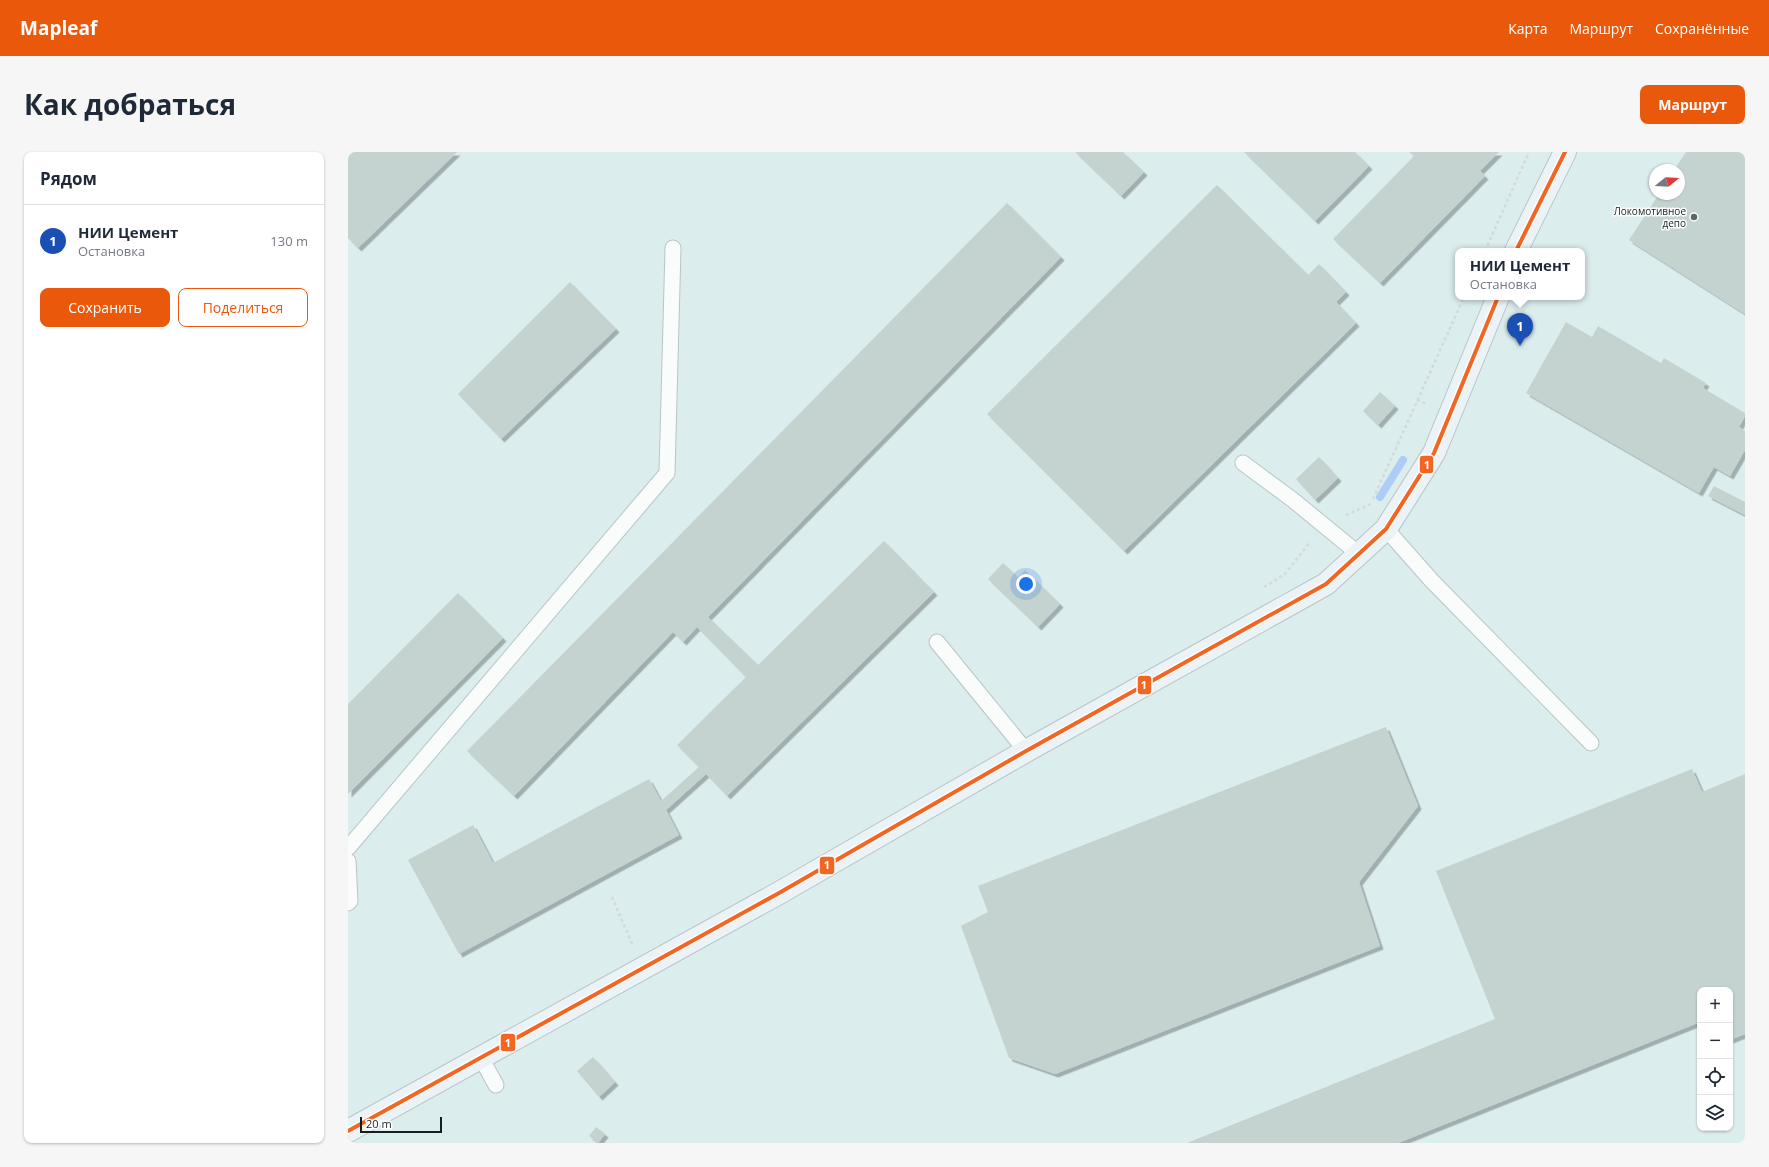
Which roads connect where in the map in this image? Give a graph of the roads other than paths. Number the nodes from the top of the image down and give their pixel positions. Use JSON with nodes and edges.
{"nodes":[{"id":1,"x":1565,"y":152,"type":"edge"},
{"id":2,"x":673,"y":248,"type":"dead end"},
{"id":3,"x":1517,"y":248,"type":"edge"},
{"id":4,"x":1497,"y":300,"type":"edge"},
{"id":5,"x":1243,"y":463,"type":"dead end"},
{"id":6,"x":1386,"y":529,"type":"junction"},
{"id":7,"x":1360,"y":555,"type":"junction"},
{"id":8,"x":937,"y":642,"type":"dead end"},
{"id":9,"x":1591,"y":743,"type":"dead end"},
{"id":10,"x":1026,"y":751,"type":"junction"},
{"id":11,"x":348,"y":848,"type":"edge"},
{"id":12,"x":348,"y":861,"type":"edge"},
{"id":13,"x":348,"y":902,"type":"edge"},
{"id":14,"x":481,"y":1058,"type":"junction"},
{"id":15,"x":496,"y":1085,"type":"dead end"},
{"id":16,"x":348,"y":1131,"type":"edge"}],
"edges":[{"from":1,"to":3,"type":"street"},
{"from":2,"to":11,"type":"lane"},
{"from":4,"to":6,"type":"street"},
{"from":5,"to":7,"type":"lane"},
{"from":6,"to":7,"type":"street"},
{"from":6,"to":9,"type":"lane"},
{"from":7,"to":10,"type":"street"},
{"from":8,"to":10,"type":"lane"},
{"from":10,"to":14,"type":"street"},
{"from":12,"to":13,"type":"lane"},
{"from":14,"to":15,"type":"lane"},
{"from":14,"to":16,"type":"street"}]}
